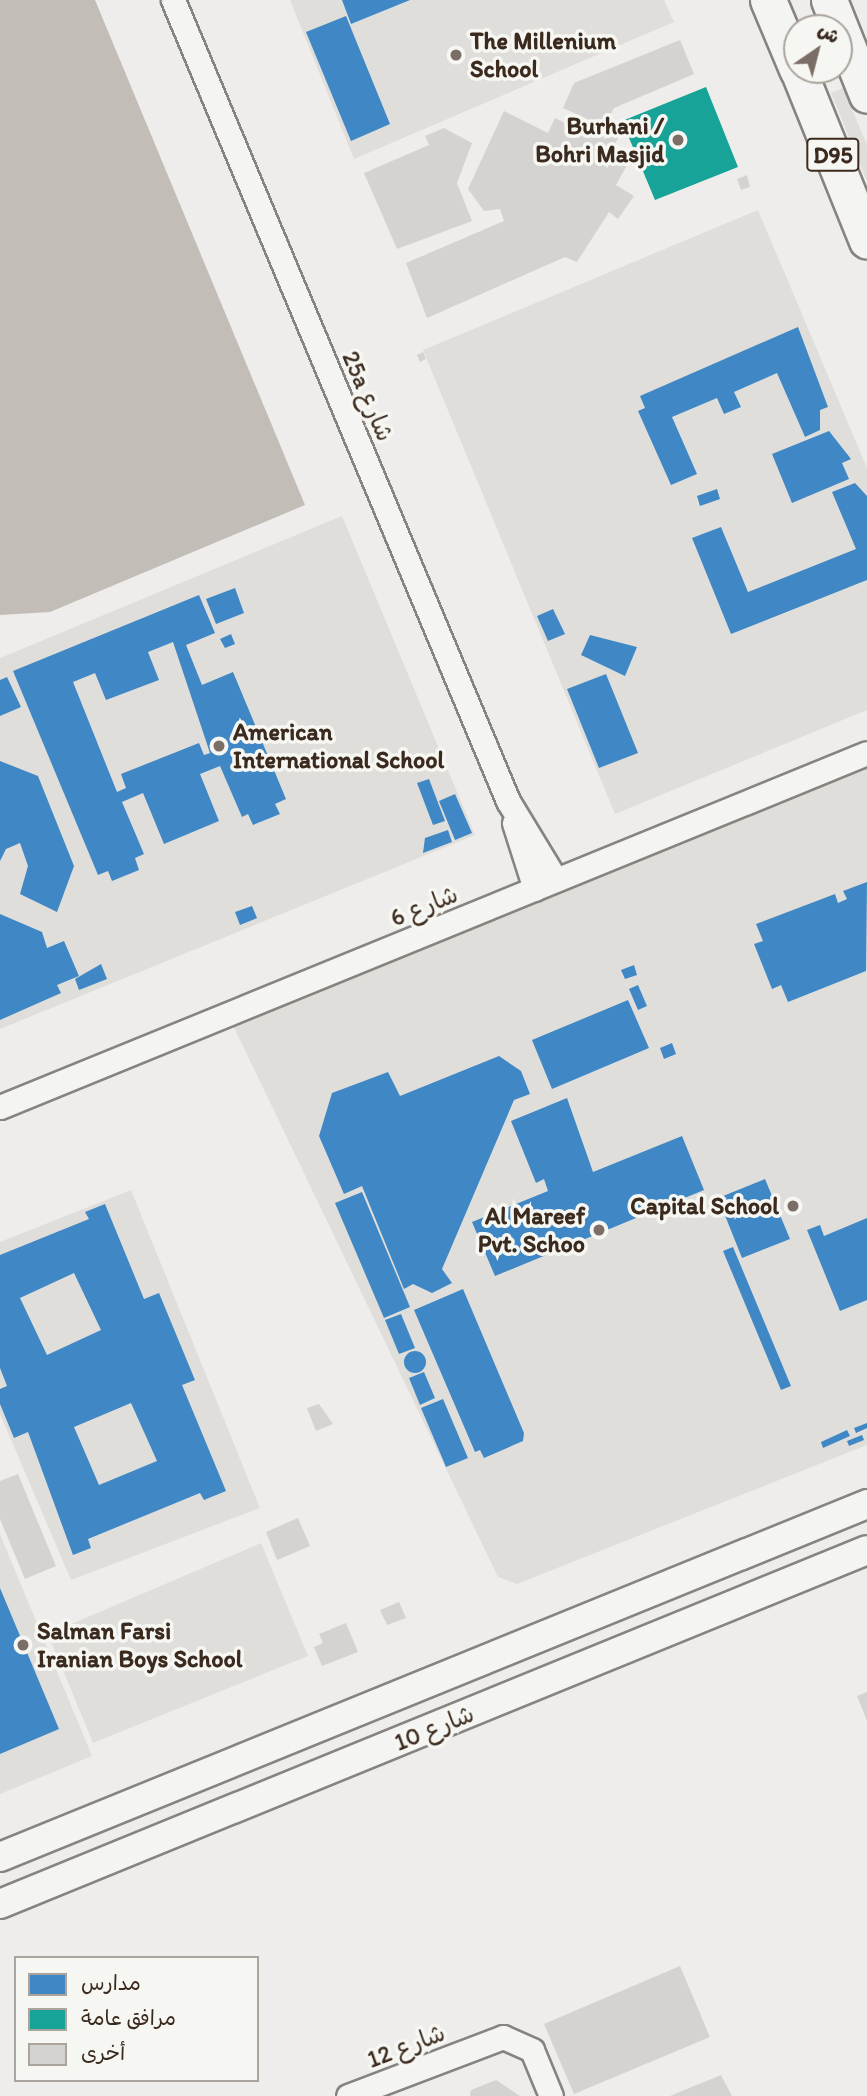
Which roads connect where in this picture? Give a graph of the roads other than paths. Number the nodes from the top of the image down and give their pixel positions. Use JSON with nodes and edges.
{"nodes":[{"id":1,"x":173,"y":0,"type":"edge"},
{"id":2,"x":768,"y":0,"type":"edge"},
{"id":3,"x":829,"y":0,"type":"edge"},
{"id":4,"x":783,"y":36,"type":"edge"},
{"id":5,"x":803,"y":84,"type":"edge"},
{"id":6,"x":867,"y":95,"type":"edge"},
{"id":7,"x":867,"y":241,"type":"edge"},
{"id":8,"x":867,"y":753,"type":"edge"},
{"id":9,"x":546,"y":885,"type":"junction"},
{"id":10,"x":0,"y":1107,"type":"edge"},
{"id":11,"x":867,"y":1504,"type":"edge"},
{"id":12,"x":867,"y":1550,"type":"edge"},
{"id":13,"x":0,"y":1857,"type":"edge"},
{"id":14,"x":0,"y":1904,"type":"edge"},
{"id":15,"x":549,"y":2090,"type":"edge"},
{"id":16,"x":348,"y":2096,"type":"edge"}],
"edges":[{"from":1,"to":9,"type":"street","name":"25a شارع"},
{"from":2,"to":4,"type":"main road","number":"D95"},
{"from":3,"to":6,"type":"main road"},
{"from":5,"to":7,"type":"main road","number":"D95"},
{"from":8,"to":9,"type":"street","name":"شارع 6"},
{"from":9,"to":10,"type":"street","name":"شارع 6"},
{"from":11,"to":13,"type":"street","name":"شارع 10"},
{"from":12,"to":14,"type":"street","name":"شارع 10"},
{"from":15,"to":16,"type":"street","name":"شارع 12"}]}
